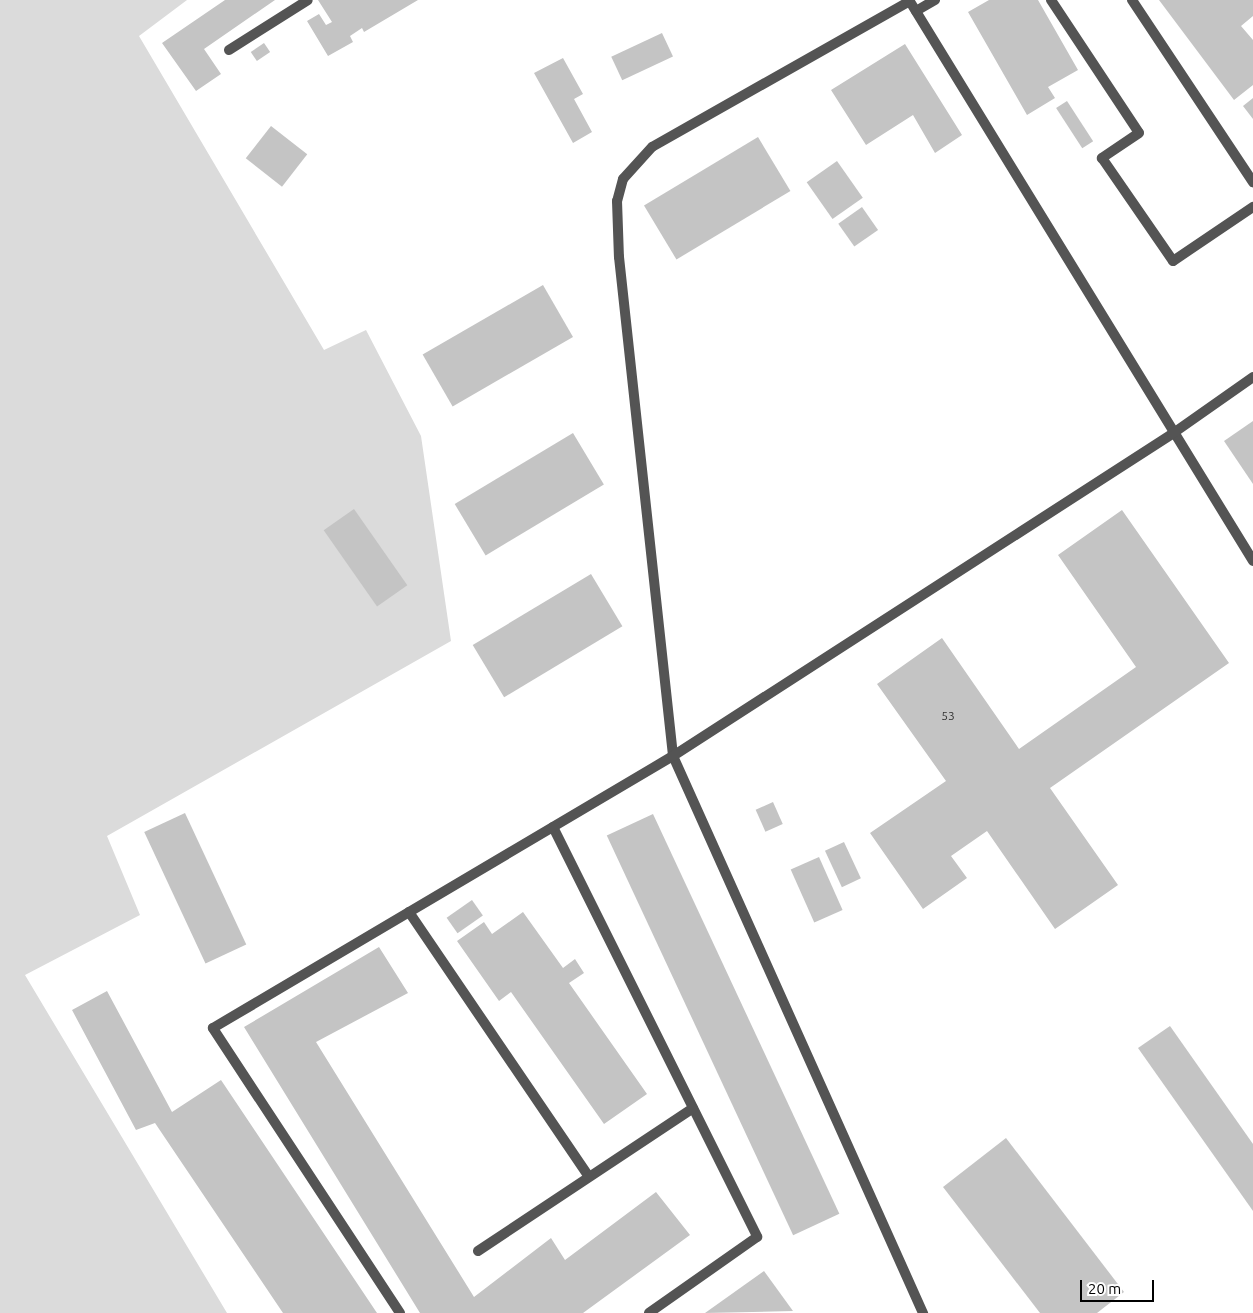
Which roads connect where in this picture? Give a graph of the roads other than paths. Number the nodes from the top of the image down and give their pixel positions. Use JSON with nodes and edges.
{"nodes":[{"id":1,"x":308,"y":0,"type":"edge"},
{"id":2,"x":910,"y":0,"type":"edge"},
{"id":3,"x":935,"y":0,"type":"edge"},
{"id":4,"x":1051,"y":0,"type":"edge"},
{"id":5,"x":1132,"y":0,"type":"edge"},
{"id":6,"x":916,"y":12,"type":"junction"},
{"id":7,"x":229,"y":50,"type":"dead end"},
{"id":8,"x":1253,"y":182,"type":"edge"},
{"id":9,"x":1253,"y":207,"type":"edge"},
{"id":10,"x":1253,"y":378,"type":"edge"},
{"id":11,"x":1172,"y":434,"type":"junction"},
{"id":12,"x":1253,"y":561,"type":"edge"},
{"id":13,"x":673,"y":756,"type":"junction"},
{"id":14,"x":553,"y":827,"type":"junction"},
{"id":15,"x":409,"y":912,"type":"junction"},
{"id":16,"x":693,"y":1108,"type":"junction"},
{"id":17,"x":589,"y":1177,"type":"junction"},
{"id":18,"x":478,"y":1252,"type":"dead end"},
{"id":19,"x":400,"y":1313,"type":"edge"},
{"id":20,"x":649,"y":1313,"type":"edge"},
{"id":21,"x":923,"y":1313,"type":"edge"}],
"edges":[{"from":1,"to":7,"type":"lane"},
{"from":2,"to":6,"type":"lane"},
{"from":2,"to":13,"type":"lane"},
{"from":3,"to":6,"type":"lane"},
{"from":4,"to":9,"type":"lane"},
{"from":5,"to":8,"type":"lane"},
{"from":6,"to":11,"type":"lane"},
{"from":10,"to":11,"type":"lane"},
{"from":11,"to":12,"type":"lane"},
{"from":11,"to":13,"type":"lane"},
{"from":13,"to":14,"type":"lane"},
{"from":13,"to":21,"type":"lane"},
{"from":14,"to":15,"type":"lane"},
{"from":14,"to":16,"type":"lane"},
{"from":15,"to":17,"type":"lane"},
{"from":15,"to":19,"type":"lane"},
{"from":16,"to":17,"type":"lane"},
{"from":16,"to":20,"type":"lane"},
{"from":17,"to":18,"type":"lane"}]}
